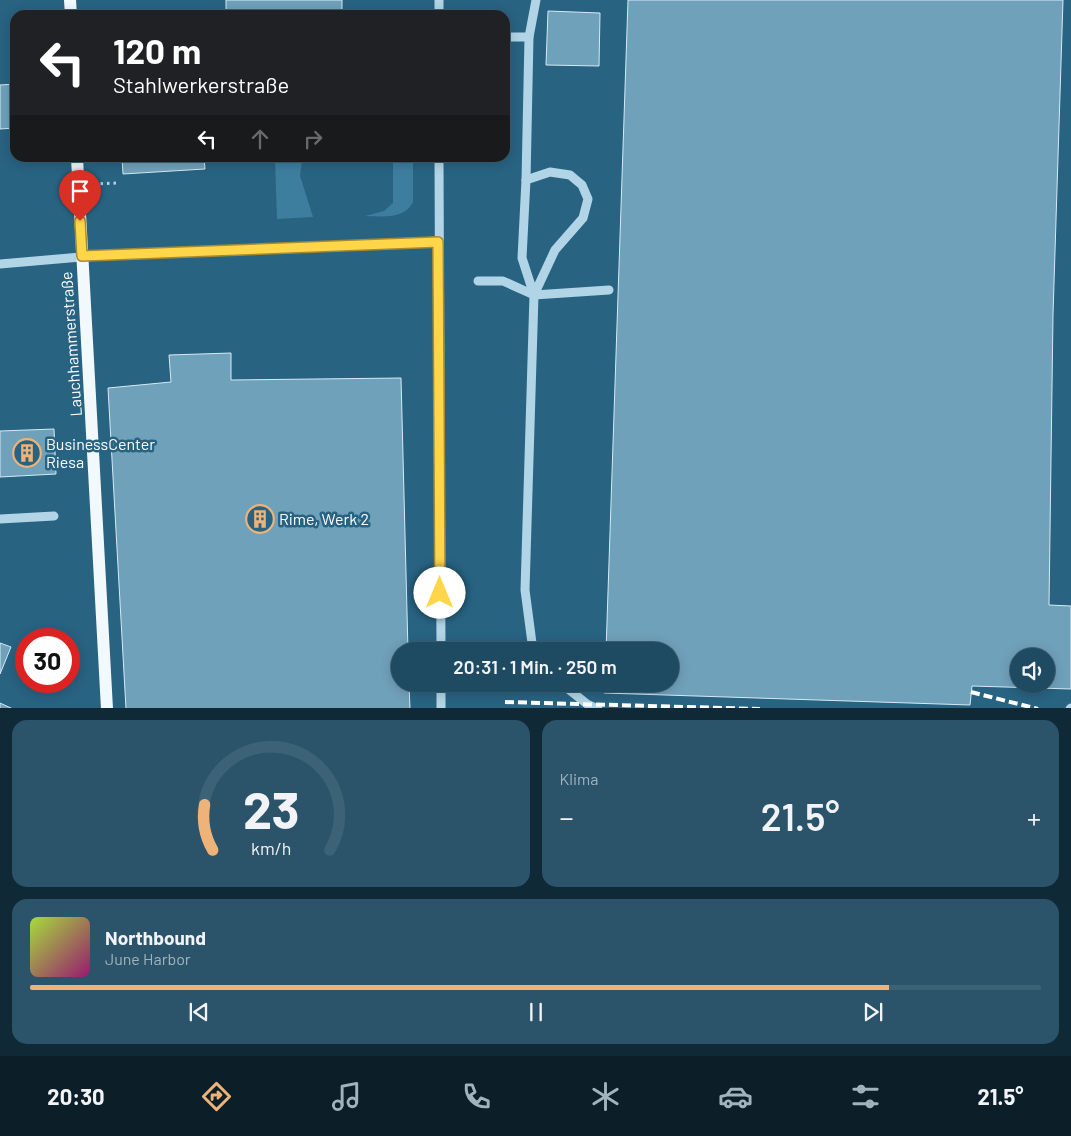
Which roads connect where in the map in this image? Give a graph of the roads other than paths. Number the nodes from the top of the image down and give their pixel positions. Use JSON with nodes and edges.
{"nodes":[{"id":1,"x":536,"y":0,"type":"edge"},
{"id":2,"x":510,"y":37,"type":"edge"},
{"id":3,"x":529,"y":37,"type":"junction"},
{"id":4,"x":77,"y":162,"type":"edge"},
{"id":5,"x":438,"y":162,"type":"edge"},
{"id":6,"x":526,"y":180,"type":"junction"},
{"id":7,"x":438,"y":242,"type":"junction"},
{"id":8,"x":82,"y":256,"type":"junction"},
{"id":9,"x":0,"y":264,"type":"edge"},
{"id":10,"x":478,"y":281,"type":"dead end"},
{"id":11,"x":609,"y":290,"type":"dead end"},
{"id":12,"x":534,"y":294,"type":"junction"},
{"id":13,"x":54,"y":516,"type":"dead end"},
{"id":14,"x":0,"y":519,"type":"edge"},
{"id":15,"x":441,"y":642,"type":"edge"},
{"id":16,"x":532,"y":642,"type":"edge"},
{"id":17,"x":441,"y":692,"type":"edge"},
{"id":18,"x":572,"y":692,"type":"edge"},
{"id":19,"x":107,"y":708,"type":"edge"},
{"id":20,"x":441,"y":708,"type":"edge"},
{"id":21,"x":598,"y":708,"type":"edge"}],
"edges":[{"from":1,"to":3,"type":"street"},
{"from":2,"to":3,"type":"street"},
{"from":3,"to":6,"type":"street"},
{"from":4,"to":8,"type":"main road","name":"Lauchhammerstraße"},
{"from":5,"to":7,"type":"street"},
{"from":6,"to":12,"type":"street"},
{"from":6,"to":12,"type":"street"},
{"from":7,"to":8,"type":"street"},
{"from":7,"to":15,"type":"street"},
{"from":8,"to":9,"type":"street"},
{"from":8,"to":19,"type":"main road","name":"Lauchhammerstraße"},
{"from":10,"to":12,"type":"street"},
{"from":11,"to":12,"type":"street"},
{"from":12,"to":16,"type":"street"},
{"from":13,"to":14,"type":"street"},
{"from":17,"to":20,"type":"street"},
{"from":18,"to":21,"type":"street"}]}
